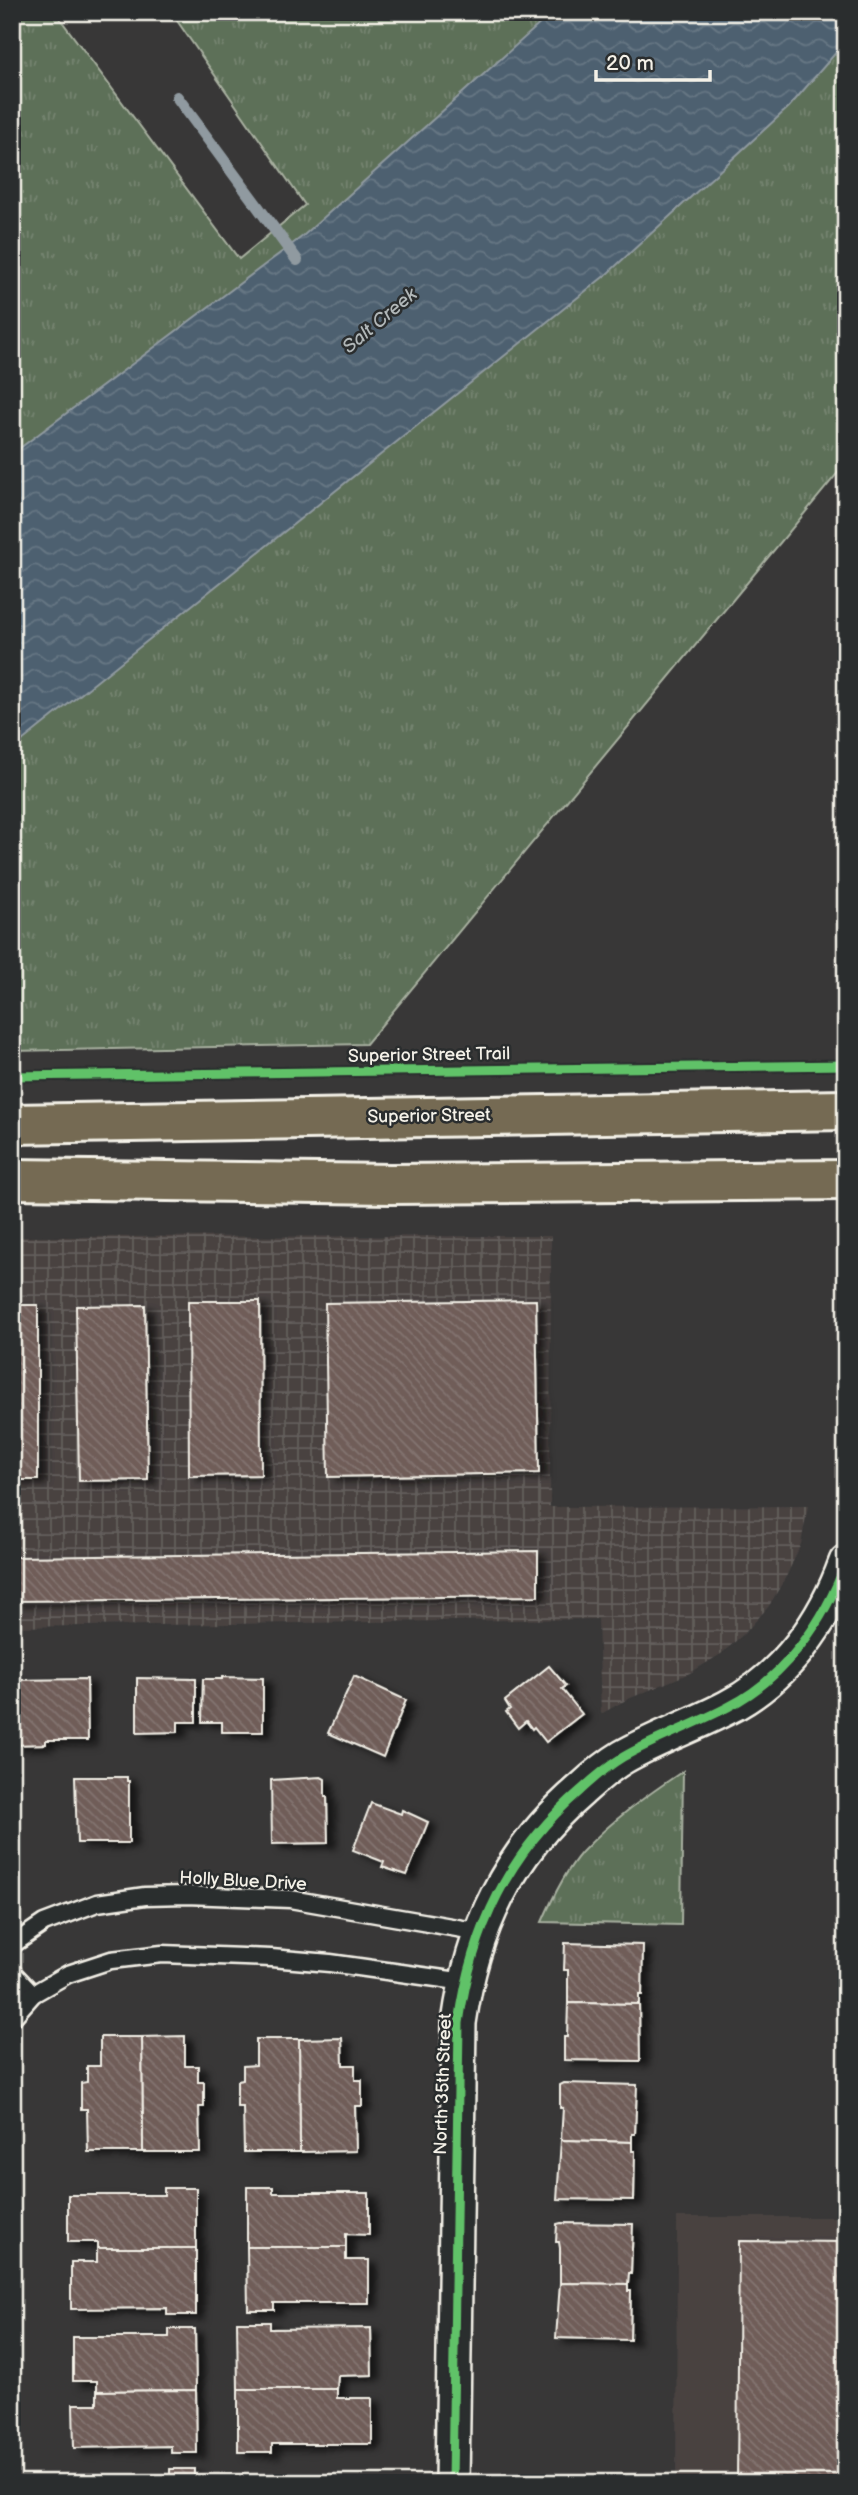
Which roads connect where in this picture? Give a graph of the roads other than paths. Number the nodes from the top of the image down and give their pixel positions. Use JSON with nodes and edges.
{"nodes":[{"id":1,"x":846,"y":1110,"type":"edge"},
{"id":2,"x":12,"y":1124,"type":"edge"},
{"id":3,"x":12,"y":1179,"type":"edge"},
{"id":4,"x":846,"y":1180,"type":"edge"},
{"id":5,"x":846,"y":1562,"type":"edge"},
{"id":6,"x":480,"y":1932,"type":"junction"},
{"id":7,"x":12,"y":1945,"type":"edge"},
{"id":8,"x":12,"y":1972,"type":"edge"},
{"id":9,"x":465,"y":1982,"type":"junction"},
{"id":10,"x":33,"y":1994,"type":"junction"},
{"id":11,"x":12,"y":2018,"type":"edge"},
{"id":12,"x":452,"y":2483,"type":"edge"}],
"edges":[{"from":1,"to":2,"type":"main road","name":"Superior Street"},
{"from":3,"to":4,"type":"main road"},
{"from":5,"to":6,"type":"street","name":"North 35th Street"},
{"from":6,"to":7,"type":"lane","name":"Holly Blue Drive"},
{"from":6,"to":9,"type":"street","name":"North 35th Street"},
{"from":8,"to":10,"type":"lane"},
{"from":9,"to":10,"type":"lane"},
{"from":9,"to":12,"type":"street","name":"North 35th Street"},
{"from":10,"to":11,"type":"lane"}]}
